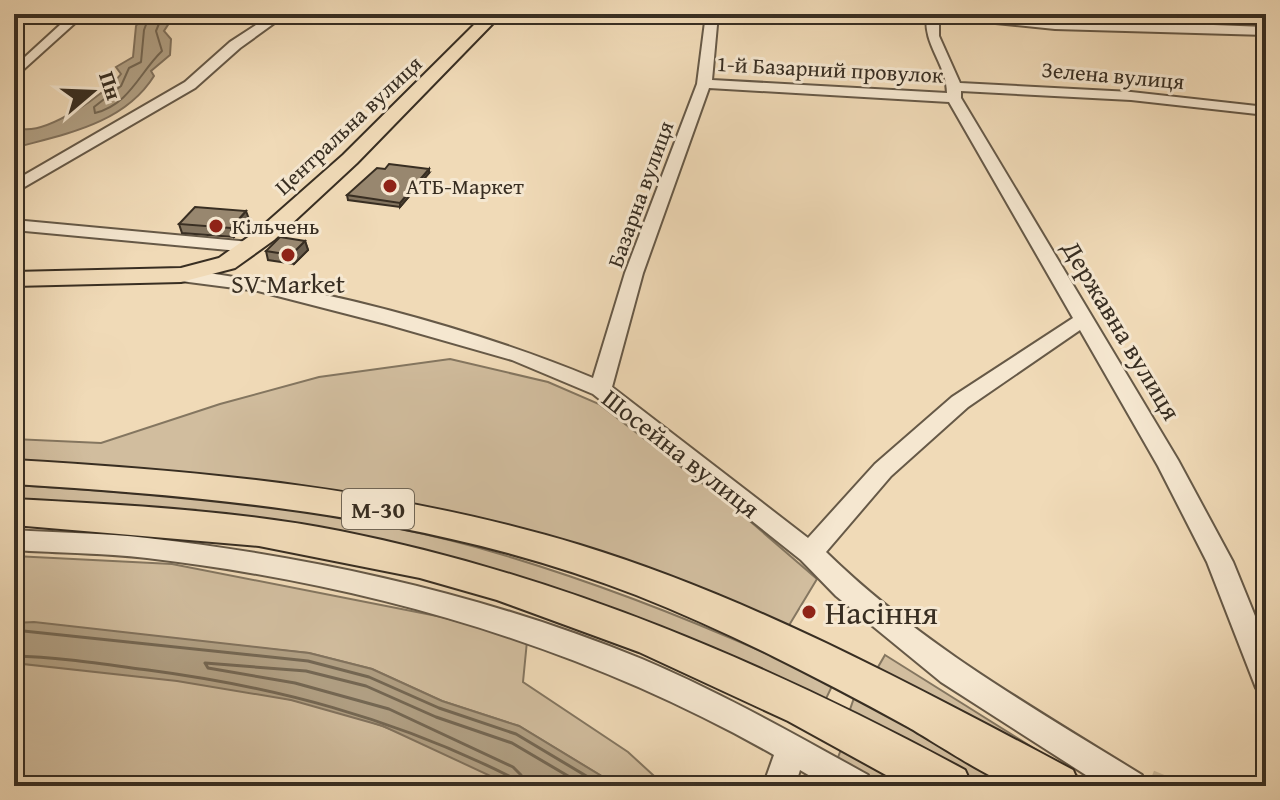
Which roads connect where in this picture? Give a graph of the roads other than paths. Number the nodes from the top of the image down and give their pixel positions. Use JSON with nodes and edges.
{"nodes":[{"id":1,"x":79,"y":14,"type":"edge"},
{"id":2,"x":281,"y":14,"type":"edge"},
{"id":3,"x":494,"y":14,"type":"edge"},
{"id":4,"x":712,"y":14,"type":"edge"},
{"id":5,"x":933,"y":14,"type":"edge"},
{"id":6,"x":945,"y":14,"type":"edge"},
{"id":7,"x":1266,"y":31,"type":"edge"},
{"id":8,"x":14,"y":74,"type":"edge"},
{"id":9,"x":704,"y":84,"type":"junction"},
{"id":10,"x":955,"y":92,"type":"junction"},
{"id":11,"x":1266,"y":111,"type":"edge"},
{"id":12,"x":14,"y":188,"type":"edge"},
{"id":13,"x":14,"y":225,"type":"edge"},
{"id":14,"x":250,"y":247,"type":"junction"},
{"id":15,"x":181,"y":275,"type":"junction"},
{"id":16,"x":14,"y":279,"type":"edge"},
{"id":17,"x":1084,"y":320,"type":"junction"},
{"id":18,"x":601,"y":389,"type":"junction"},
{"id":19,"x":14,"y":472,"type":"edge"},
{"id":20,"x":14,"y":512,"type":"edge"},
{"id":21,"x":14,"y":540,"type":"edge"},
{"id":22,"x":810,"y":553,"type":"junction"},
{"id":23,"x":1266,"y":679,"type":"edge"},
{"id":24,"x":792,"y":748,"type":"junction"},
{"id":25,"x":779,"y":786,"type":"edge"},
{"id":26,"x":857,"y":786,"type":"edge"},
{"id":27,"x":949,"y":786,"type":"edge"},
{"id":28,"x":1057,"y":786,"type":"edge"},
{"id":29,"x":1131,"y":786,"type":"edge"}],
"edges":[{"from":1,"to":8,"type":"street"},
{"from":2,"to":12,"type":"street"},
{"from":3,"to":14,"type":"main road","name":"Центральна вулиця"},
{"from":4,"to":9,"type":"street","name":"Базарна вулиця"},
{"from":5,"to":10,"type":"street","name":"Державна вулиця"},
{"from":6,"to":7,"type":"street"},
{"from":9,"to":10,"type":"street","name":"1-й Базарний провулок"},
{"from":9,"to":18,"type":"street","name":"Базарна вулиця"},
{"from":10,"to":11,"type":"street","name":"Зелена вулиця"},
{"from":10,"to":17,"type":"street","name":"Державна вулиця"},
{"from":13,"to":14,"type":"street"},
{"from":14,"to":15,"type":"main road","name":"Центральна вулиця"},
{"from":15,"to":16,"type":"main road","name":"Шосейна вулиця"},
{"from":15,"to":18,"type":"street","name":"Шосейна вулиця"},
{"from":17,"to":22,"type":"street"},
{"from":17,"to":23,"type":"street","name":"Державна вулиця"},
{"from":18,"to":22,"type":"street","name":"Шосейна вулиця"},
{"from":19,"to":28,"type":"highway","number":"М-30"},
{"from":20,"to":27,"type":"highway","number":"М-30"},
{"from":21,"to":24,"type":"street"},
{"from":22,"to":29,"type":"street","name":"Шосейна вулиця"},
{"from":24,"to":25,"type":"street"},
{"from":24,"to":26,"type":"street"}]}
